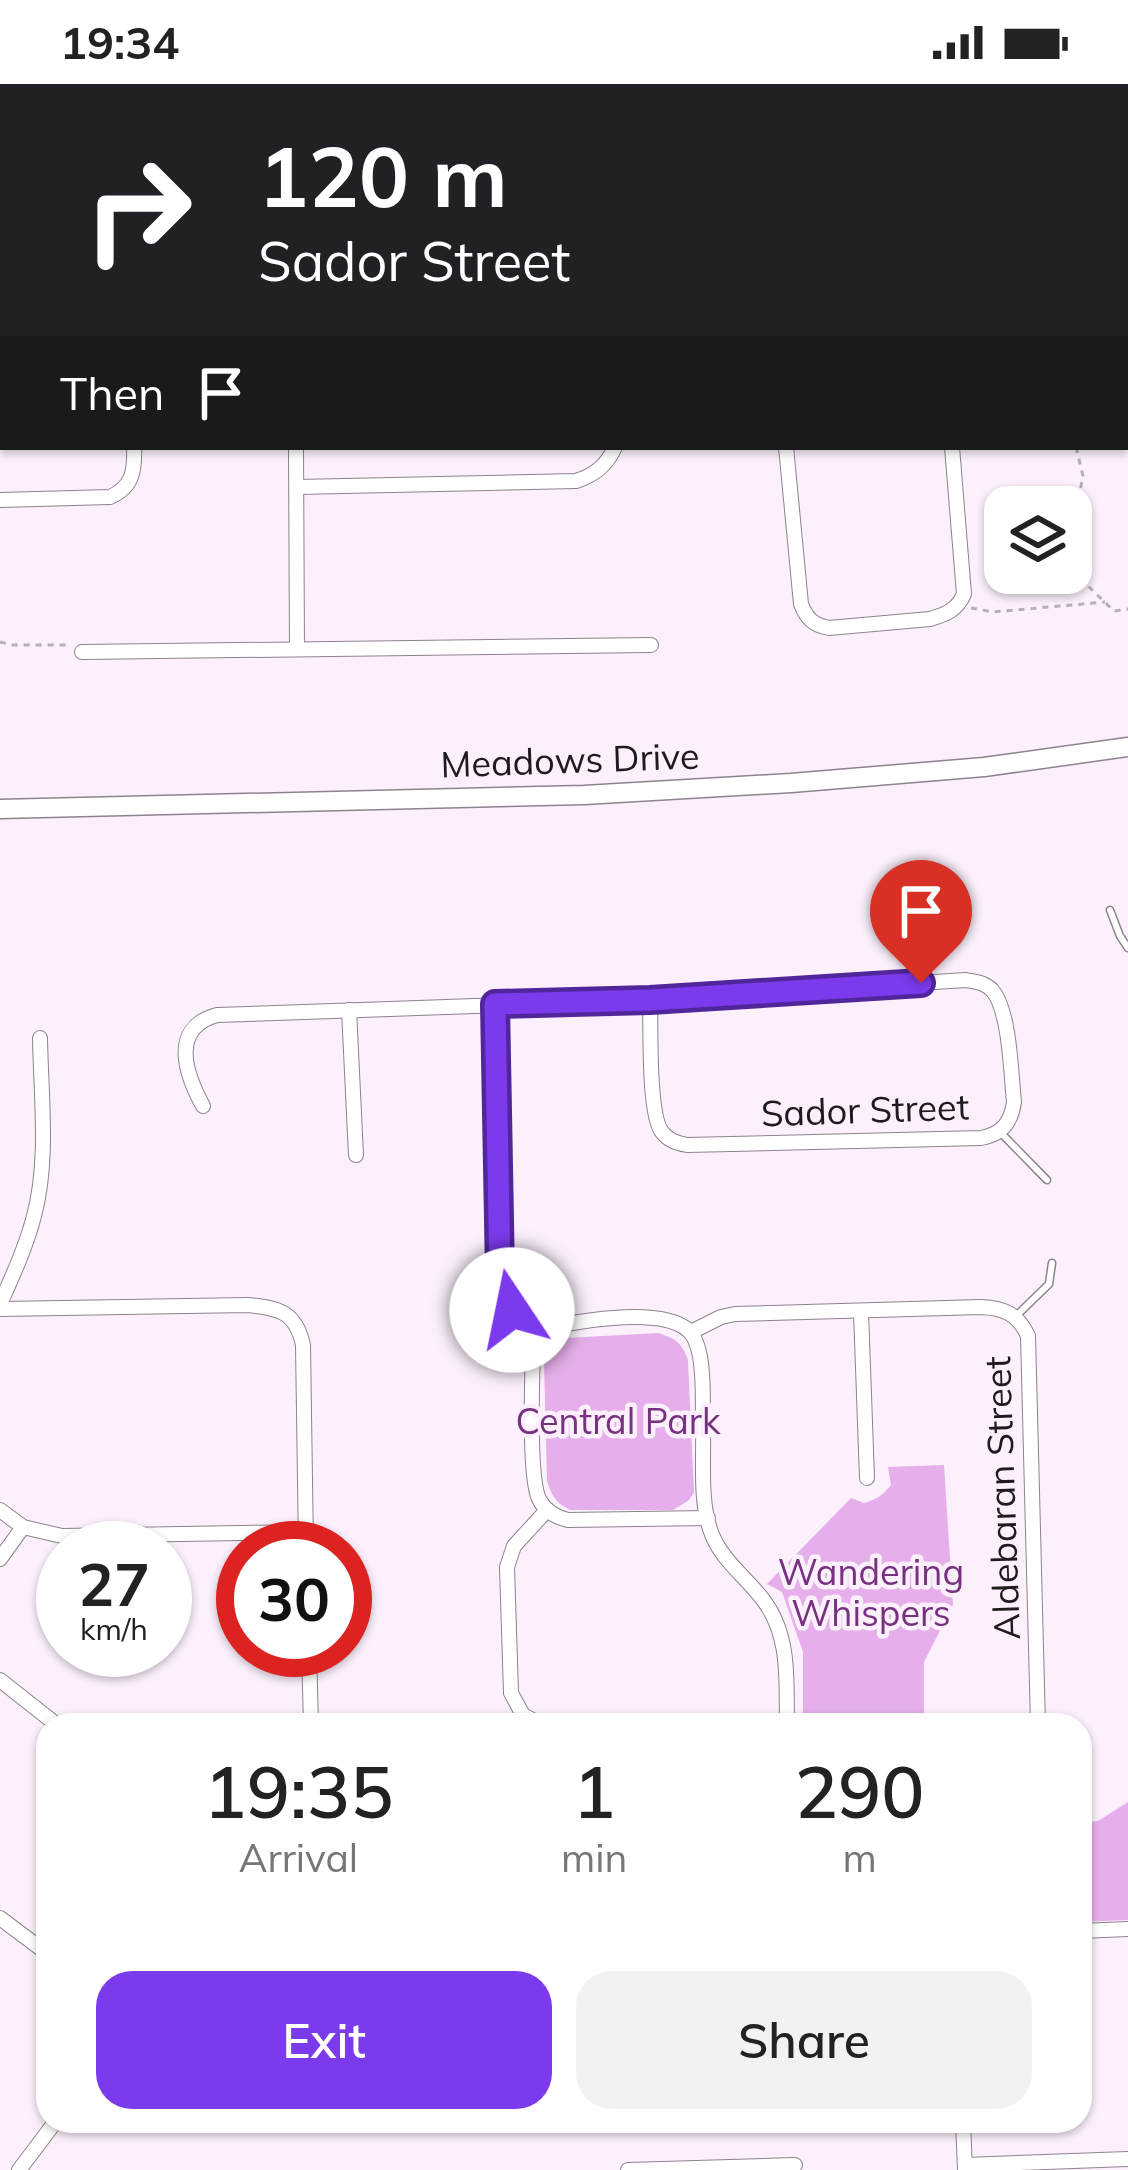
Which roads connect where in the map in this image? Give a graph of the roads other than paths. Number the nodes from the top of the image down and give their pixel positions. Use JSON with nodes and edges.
{"nodes":[{"id":1,"x":134,"y":450,"type":"edge"},
{"id":2,"x":296,"y":450,"type":"edge"},
{"id":3,"x":614,"y":450,"type":"edge"},
{"id":4,"x":786,"y":450,"type":"edge"},
{"id":5,"x":952,"y":450,"type":"edge"},
{"id":6,"x":297,"y":487,"type":"junction"},
{"id":7,"x":0,"y":500,"type":"edge"},
{"id":8,"x":651,"y":645,"type":"dead end"},
{"id":9,"x":298,"y":649,"type":"junction"},
{"id":10,"x":82,"y":652,"type":"road end"},
{"id":11,"x":1128,"y":747,"type":"edge"},
{"id":12,"x":4,"y":806,"type":"edge"},
{"id":13,"x":1110,"y":910,"type":"dead end"},
{"id":14,"x":1128,"y":948,"type":"edge"},
{"id":15,"x":650,"y":1000,"type":"junction"},
{"id":16,"x":495,"y":1004,"type":"junction"},
{"id":17,"x":349,"y":1010,"type":"junction"},
{"id":18,"x":40,"y":1038,"type":"dead end"},
{"id":19,"x":202,"y":1106,"type":"dead end"},
{"id":20,"x":1000,"y":1132,"type":"junction"},
{"id":21,"x":356,"y":1155,"type":"dead end"},
{"id":22,"x":1047,"y":1180,"type":"dead end"},
{"id":23,"x":1052,"y":1263,"type":"dead end"},
{"id":24,"x":0,"y":1307,"type":"edge"},
{"id":25,"x":861,"y":1312,"type":"junction"},
{"id":26,"x":1016,"y":1316,"type":"junction"},
{"id":27,"x":536,"y":1329,"type":"junction"},
{"id":28,"x":691,"y":1332,"type":"junction"},
{"id":29,"x":867,"y":1478,"type":"dead end"},
{"id":30,"x":0,"y":1510,"type":"edge"},
{"id":31,"x":547,"y":1510,"type":"junction"},
{"id":32,"x":708,"y":1518,"type":"junction"},
{"id":33,"x":306,"y":1521,"type":"edge"},
{"id":34,"x":23,"y":1527,"type":"junction"},
{"id":35,"x":216,"y":1539,"type":"edge"},
{"id":36,"x":0,"y":1559,"type":"edge"},
{"id":37,"x":309,"y":1677,"type":"edge"},
{"id":38,"x":0,"y":1681,"type":"edge"},
{"id":39,"x":41,"y":1713,"type":"edge"},
{"id":40,"x":310,"y":1713,"type":"edge"},
{"id":41,"x":522,"y":1713,"type":"edge"},
{"id":42,"x":787,"y":1713,"type":"edge"},
{"id":43,"x":1038,"y":1713,"type":"edge"},
{"id":44,"x":0,"y":1918,"type":"edge"},
{"id":45,"x":1128,"y":1929,"type":"edge"},
{"id":46,"x":1092,"y":1930,"type":"edge"},
{"id":47,"x":36,"y":1945,"type":"edge"},
{"id":48,"x":47,"y":2133,"type":"edge"},
{"id":49,"x":963,"y":2133,"type":"edge"},
{"id":50,"x":1128,"y":2158,"type":"edge"},
{"id":51,"x":795,"y":2165,"type":"dead end"},
{"id":52,"x":964,"y":2168,"type":"edge"},
{"id":53,"x":19,"y":2170,"type":"edge"},
{"id":54,"x":628,"y":2170,"type":"edge"}],
"edges":[{"from":1,"to":7,"type":"street"},
{"from":2,"to":6,"type":"street"},
{"from":3,"to":6,"type":"street"},
{"from":4,"to":5,"type":"street"},
{"from":6,"to":9,"type":"street"},
{"from":8,"to":9,"type":"street"},
{"from":9,"to":10,"type":"street"},
{"from":11,"to":12,"type":"street","name":"Meadows Drive"},
{"from":13,"to":14,"type":"lane"},
{"from":15,"to":16,"type":"street","name":"Sador Street"},
{"from":15,"to":20,"type":"street","name":"Sador Street"},
{"from":15,"to":20,"type":"street","name":"Sador Street"},
{"from":16,"to":17,"type":"street","name":"Sador Street"},
{"from":16,"to":27,"type":"street"},
{"from":17,"to":19,"type":"street","name":"Sador Street"},
{"from":17,"to":21,"type":"street"},
{"from":18,"to":24,"type":"street"},
{"from":20,"to":22,"type":"lane"},
{"from":23,"to":26,"type":"lane"},
{"from":24,"to":33,"type":"street"},
{"from":25,"to":26,"type":"street","name":"Aldebaran Street"},
{"from":25,"to":28,"type":"street","name":"Aldebaran Street"},
{"from":25,"to":29,"type":"street"},
{"from":26,"to":43,"type":"street","name":"Aldebaran Street"},
{"from":27,"to":28,"type":"street"},
{"from":27,"to":31,"type":"street"},
{"from":28,"to":32,"type":"street"},
{"from":30,"to":34,"type":"street"},
{"from":31,"to":32,"type":"street"},
{"from":31,"to":41,"type":"street"},
{"from":32,"to":42,"type":"street"},
{"from":34,"to":35,"type":"street"},
{"from":34,"to":36,"type":"street"},
{"from":37,"to":40,"type":"street"},
{"from":38,"to":39,"type":"street"},
{"from":44,"to":47,"type":"street"},
{"from":45,"to":46,"type":"street"},
{"from":48,"to":53,"type":"street"},
{"from":49,"to":52,"type":"street"},
{"from":50,"to":52,"type":"street"},
{"from":51,"to":54,"type":"street"}]}
